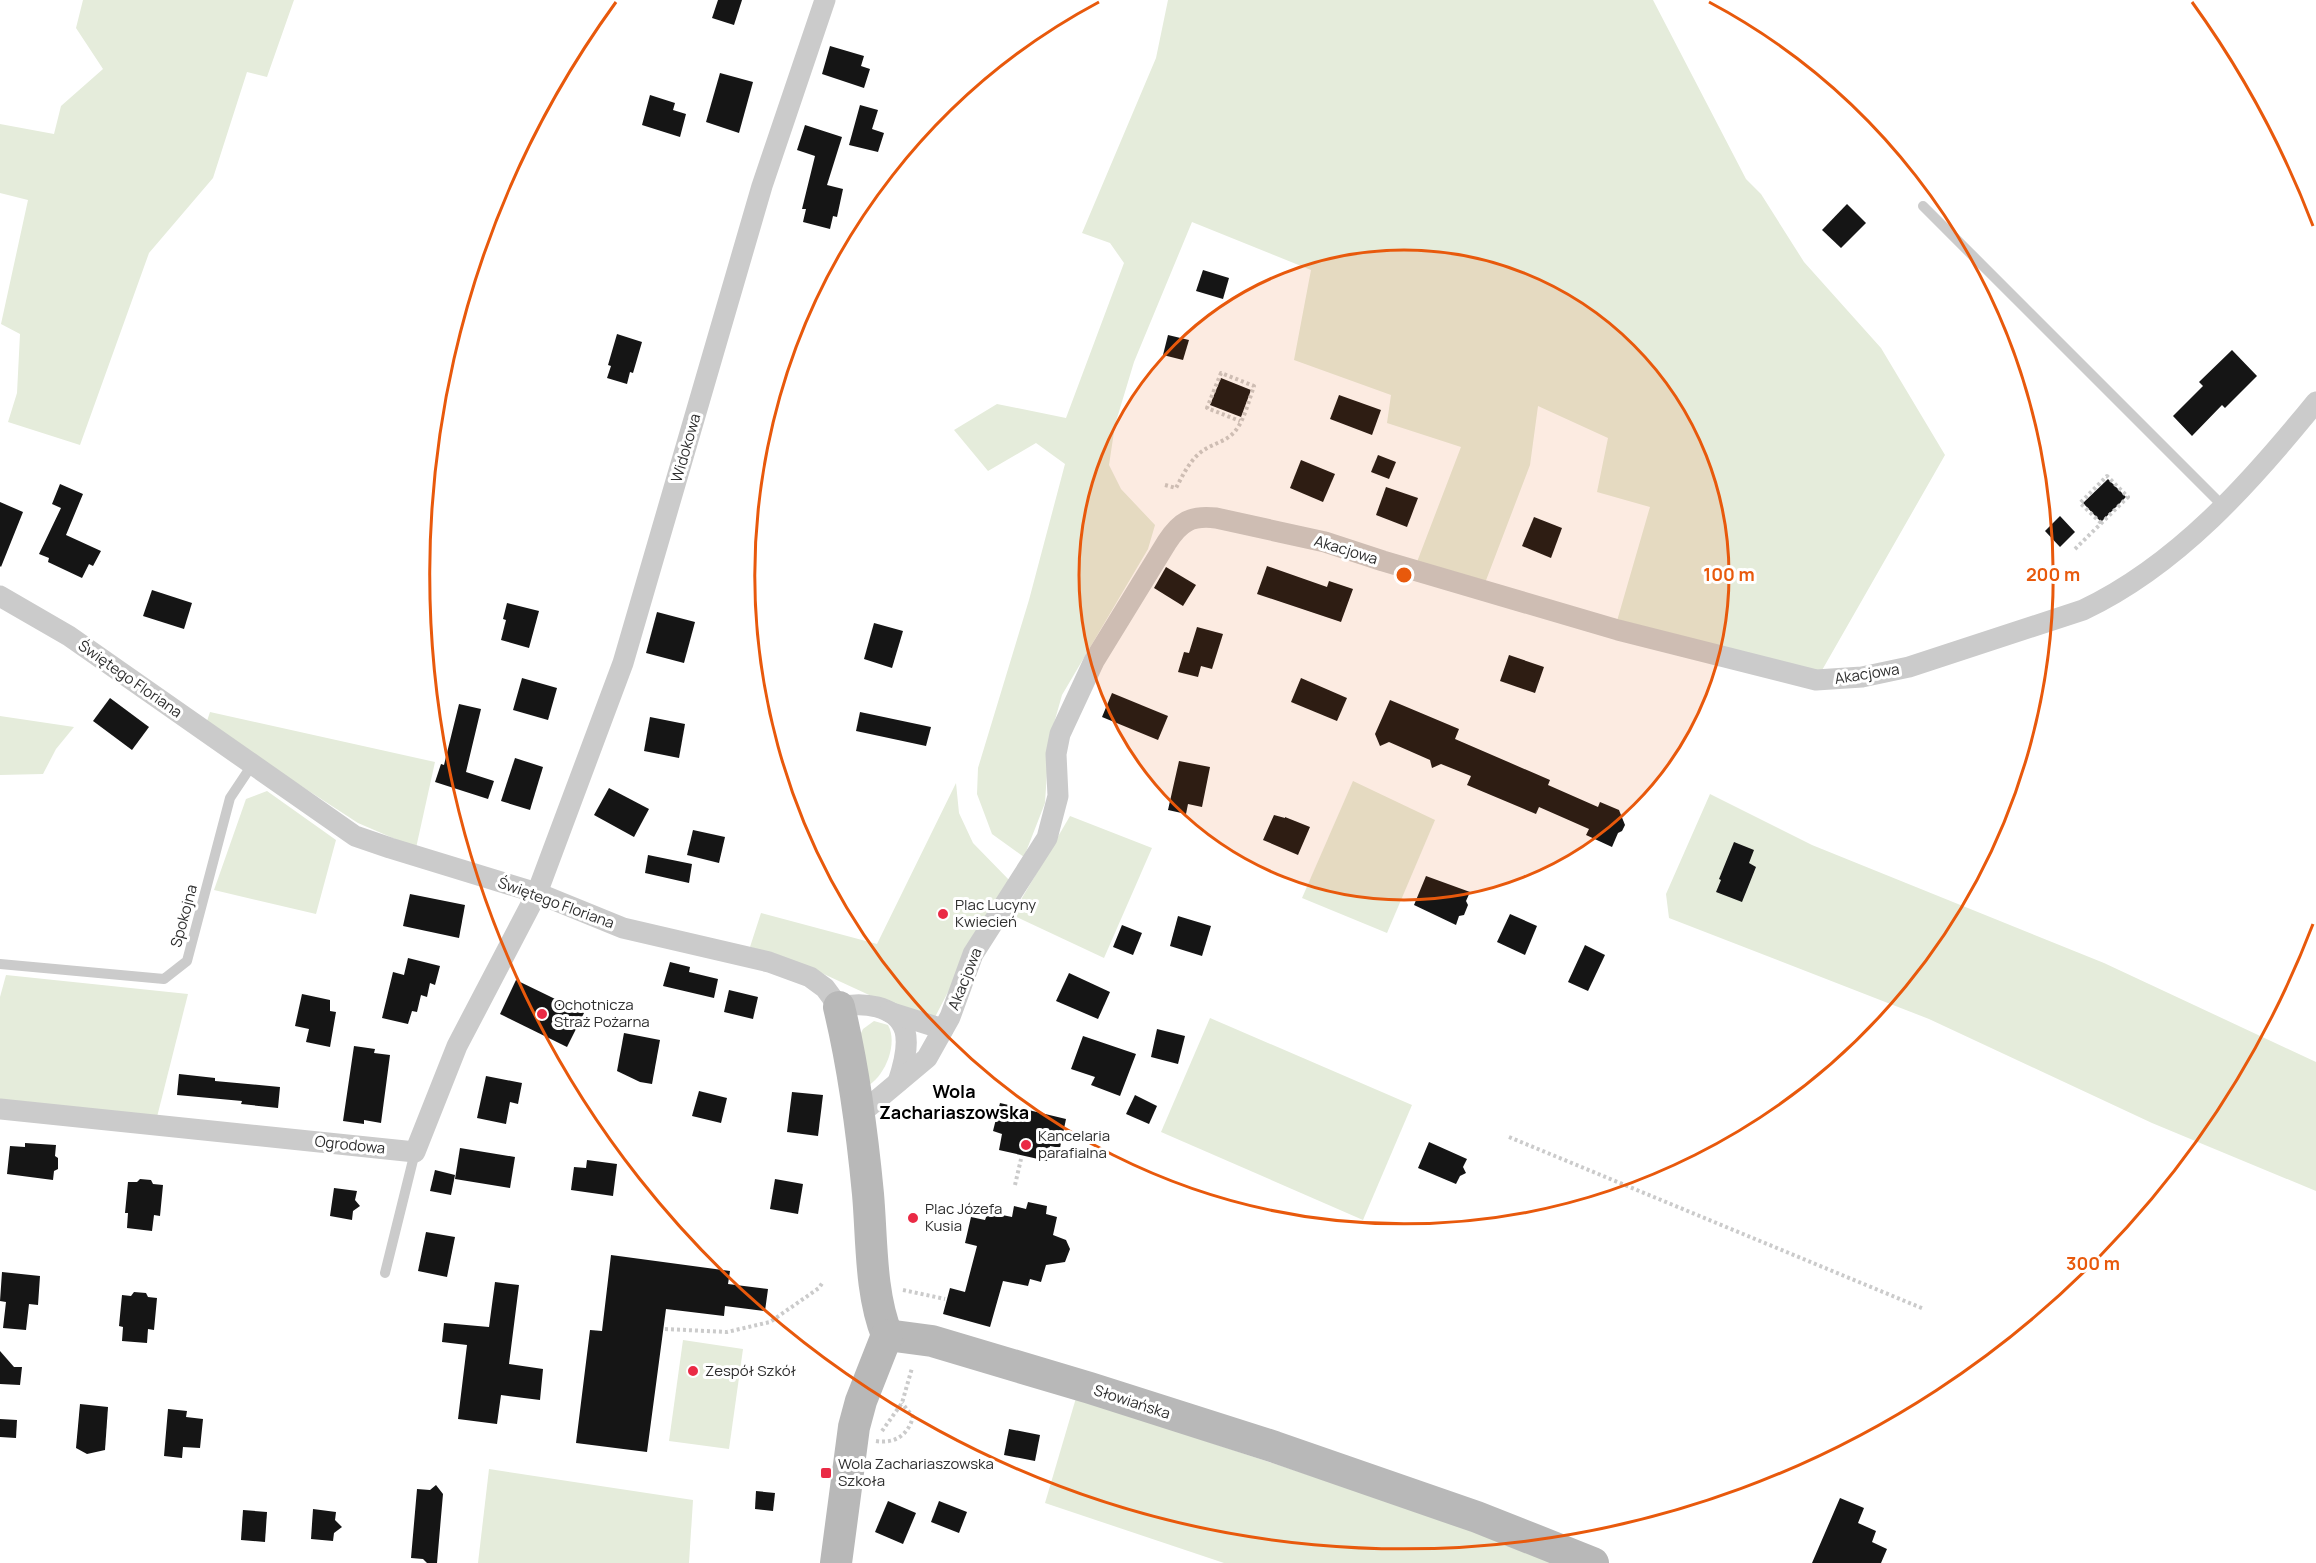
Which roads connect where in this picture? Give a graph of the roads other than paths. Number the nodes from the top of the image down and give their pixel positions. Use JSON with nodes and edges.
{"nodes":[{"id":1,"x":825,"y":0,"type":"edge"},
{"id":2,"x":1923,"y":206,"type":"dead end"},
{"id":3,"x":2316,"y":402,"type":"edge"},
{"id":4,"x":2223,"y":506,"type":"junction"},
{"id":5,"x":0,"y":596,"type":"edge"},
{"id":6,"x":252,"y":765,"type":"junction"},
{"id":7,"x":537,"y":893,"type":"junction"},
{"id":8,"x":0,"y":964,"type":"edge"},
{"id":9,"x":839,"y":1007,"type":"junction"},
{"id":10,"x":888,"y":1012,"type":"junction"},
{"id":11,"x":943,"y":1029,"type":"junction"},
{"id":12,"x":898,"y":1082,"type":"junction"},
{"id":13,"x":0,"y":1109,"type":"edge"},
{"id":14,"x":859,"y":1115,"type":"junction"},
{"id":15,"x":416,"y":1152,"type":"junction"},
{"id":16,"x":385,"y":1272,"type":"dead end"},
{"id":17,"x":887,"y":1335,"type":"junction"},
{"id":18,"x":836,"y":1563,"type":"edge"},
{"id":19,"x":1593,"y":1563,"type":"edge"}],
"edges":[{"from":1,"to":7,"type":"street","name":"Widokowa"},
{"from":2,"to":4,"type":"lane"},
{"from":3,"to":4,"type":"street","name":"Akacjowa"},
{"from":4,"to":11,"type":"street","name":"Akacjowa"},
{"from":5,"to":6,"type":"street","name":"Świętego Floriana"},
{"from":6,"to":7,"type":"street","name":"Świętego Floriana"},
{"from":6,"to":8,"type":"lane","name":"Spokojna"},
{"from":7,"to":9,"type":"street","name":"Świętego Floriana"},
{"from":7,"to":15,"type":"street"},
{"from":9,"to":10,"type":"street","name":"Akacjowa"},
{"from":9,"to":14,"type":"street","name":"Świętego Floriana"},
{"from":10,"to":11,"type":"street","name":"Akacjowa"},
{"from":10,"to":12,"type":"street"},
{"from":11,"to":12,"type":"street","name":"Akacjowa"},
{"from":12,"to":14,"type":"street","name":"Akacjowa"},
{"from":13,"to":15,"type":"street","name":"Ogrodowa"},
{"from":14,"to":17,"type":"street","name":"Świętego Floriana"},
{"from":15,"to":16,"type":"lane"},
{"from":17,"to":18,"type":"street"},
{"from":17,"to":19,"type":"street","name":"Słowiańska"}]}
